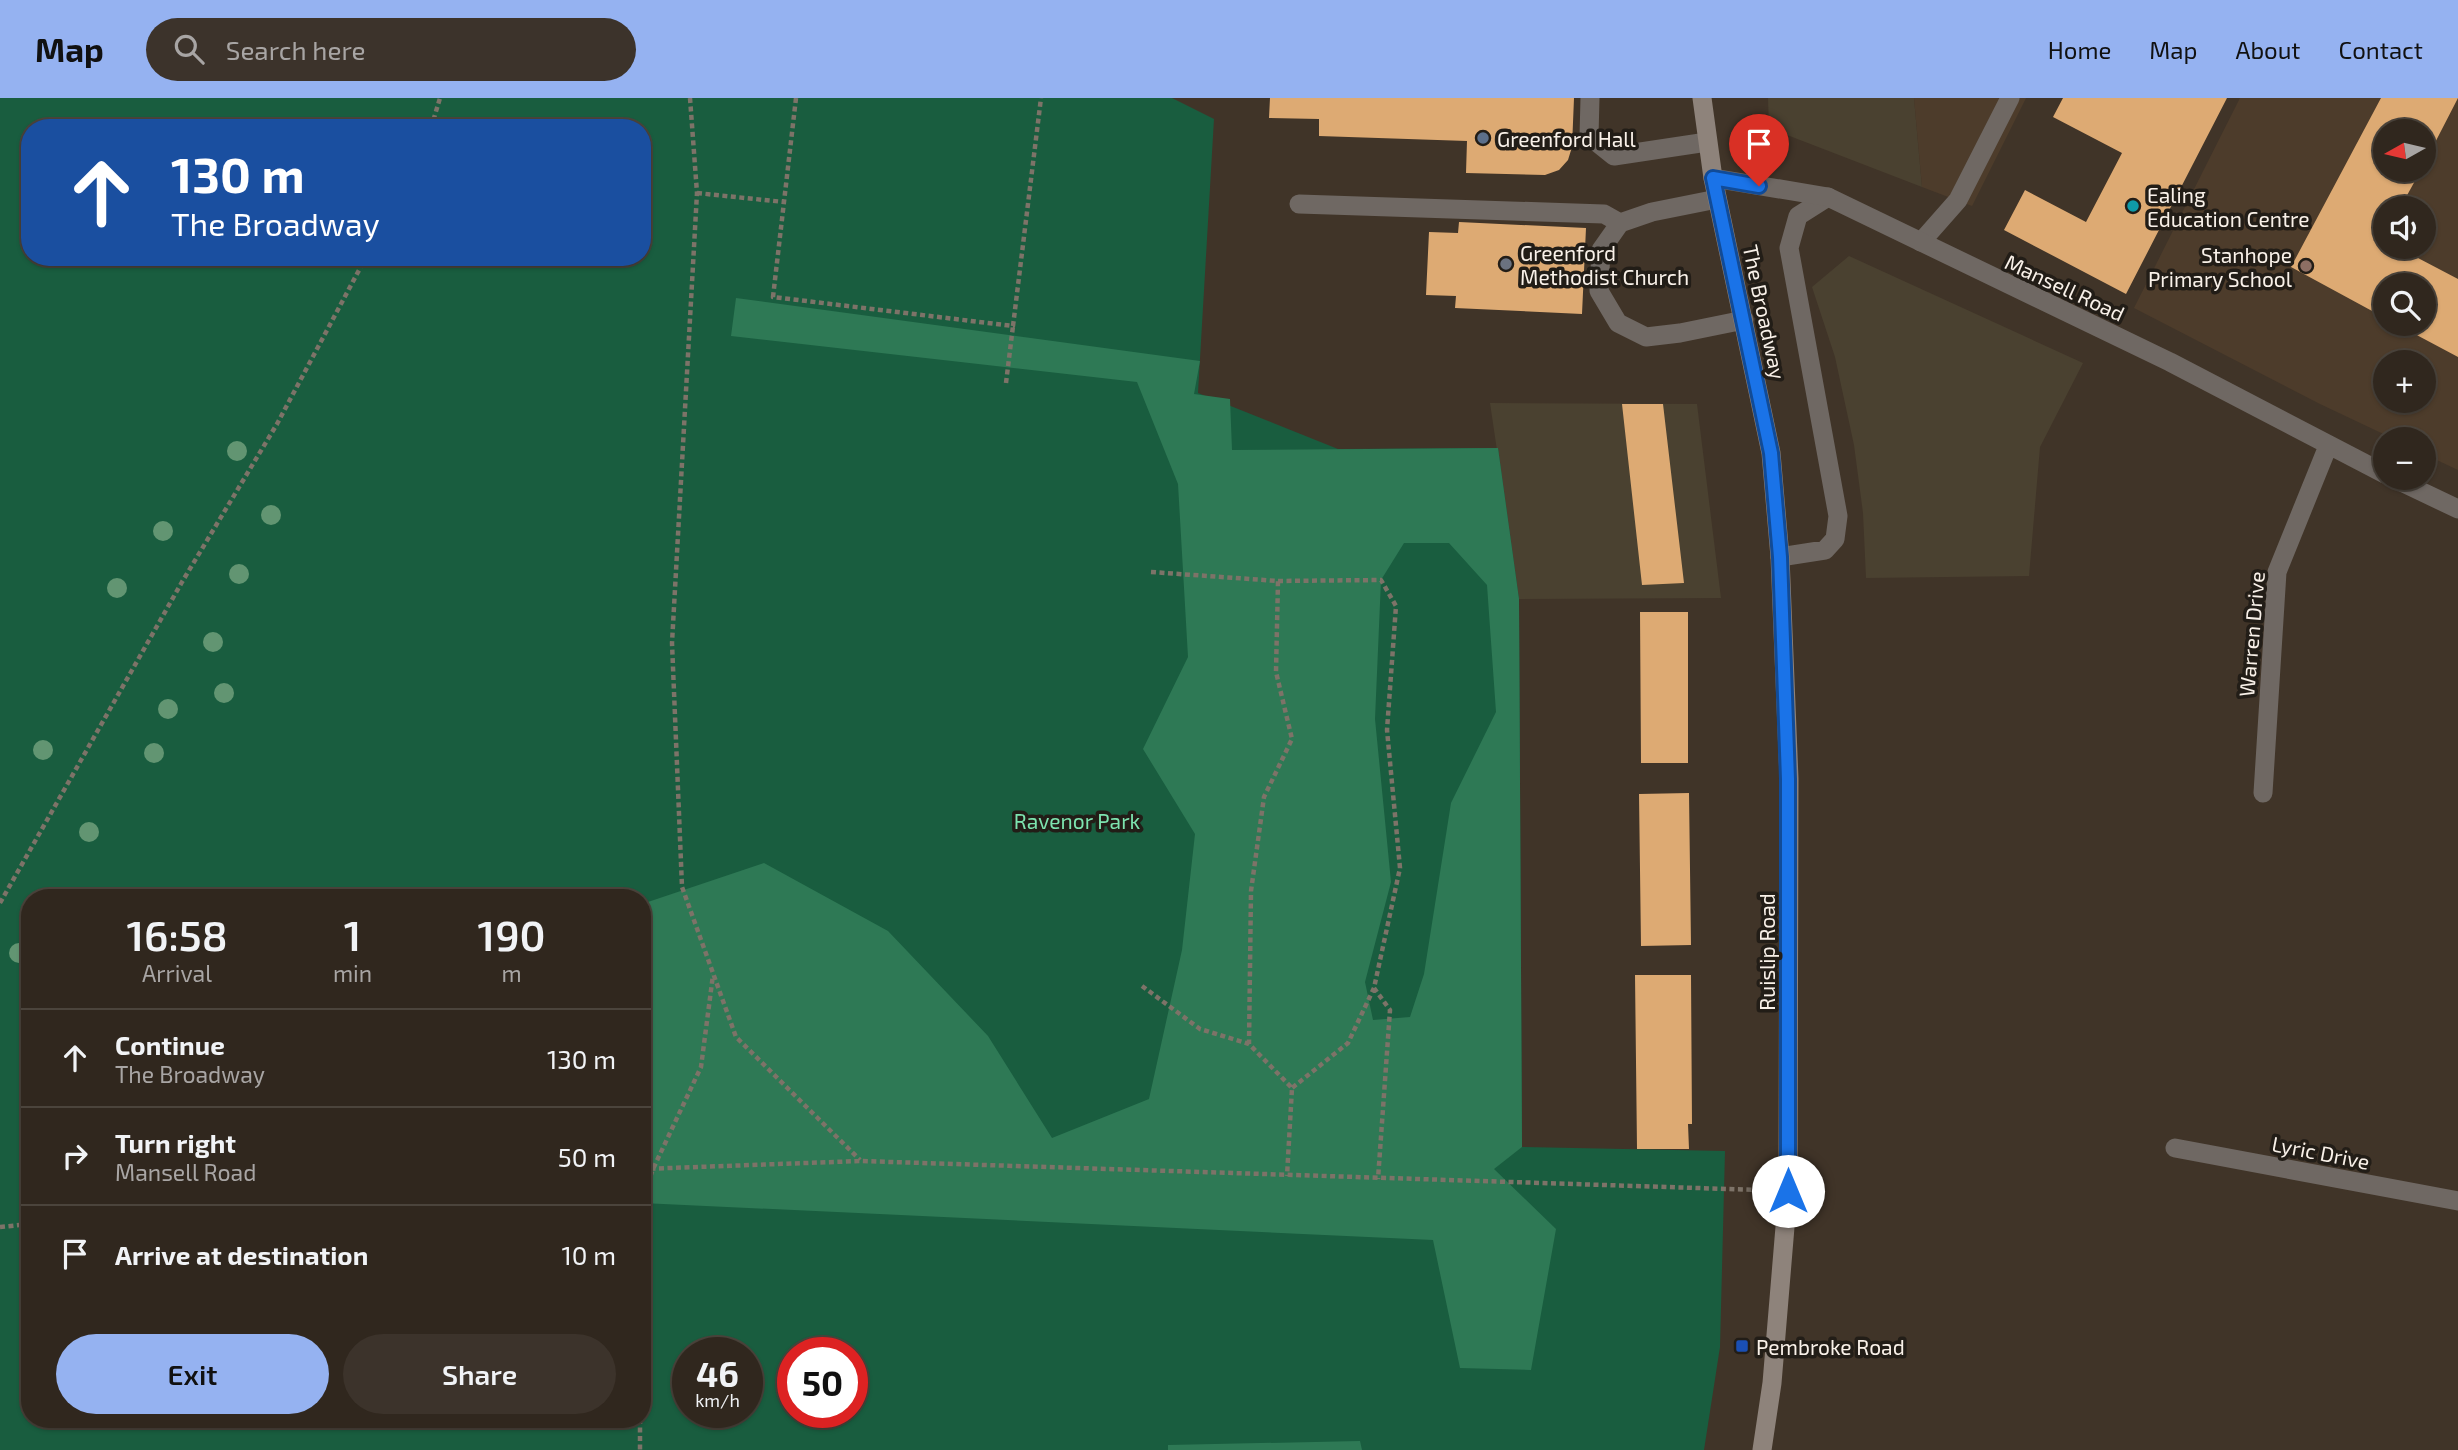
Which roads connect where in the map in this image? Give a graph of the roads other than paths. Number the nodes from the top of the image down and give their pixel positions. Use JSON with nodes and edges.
{"nodes":[{"id":1,"x":1590,"y":98,"type":"edge"},
{"id":2,"x":1702,"y":98,"type":"edge"},
{"id":3,"x":2010,"y":98,"type":"edge"},
{"id":4,"x":1707,"y":142,"type":"junction"},
{"id":5,"x":1713,"y":178,"type":"junction"},
{"id":6,"x":1828,"y":197,"type":"junction"},
{"id":7,"x":1717,"y":199,"type":"junction"},
{"id":8,"x":1299,"y":204,"type":"dead end"},
{"id":9,"x":1620,"y":222,"type":"junction"},
{"id":10,"x":1921,"y":242,"type":"junction"},
{"id":11,"x":1744,"y":320,"type":"junction"},
{"id":12,"x":2328,"y":446,"type":"junction"},
{"id":13,"x":1771,"y":453,"type":"joint"},
{"id":14,"x":2373,"y":468,"type":"edge"},
{"id":15,"x":2418,"y":490,"type":"edge"},
{"id":16,"x":2458,"y":509,"type":"edge"},
{"id":17,"x":1780,"y":557,"type":"junction"},
{"id":18,"x":2263,"y":793,"type":"dead end"},
{"id":19,"x":2175,"y":1148,"type":"dead end"},
{"id":20,"x":2458,"y":1201,"type":"edge"},
{"id":21,"x":1762,"y":1450,"type":"edge"}],
"edges":[{"from":1,"to":4,"type":"street"},
{"from":2,"to":4,"type":"main road","name":"The Broadway"},
{"from":3,"to":10,"type":"street"},
{"from":4,"to":5,"type":"main road","name":"The Broadway"},
{"from":5,"to":6,"type":"street","name":"Mansell Road"},
{"from":5,"to":7,"type":"main road","name":"The Broadway"},
{"from":6,"to":10,"type":"street","name":"Mansell Road"},
{"from":6,"to":17,"type":"street"},
{"from":7,"to":9,"type":"street"},
{"from":7,"to":11,"type":"main road","name":"The Broadway"},
{"from":8,"to":9,"type":"street"},
{"from":9,"to":11,"type":"street"},
{"from":10,"to":12,"type":"street","name":"Mansell Road"},
{"from":11,"to":13,"type":"main road","name":"The Broadway"},
{"from":12,"to":14,"type":"street","name":"Mansell Road"},
{"from":12,"to":18,"type":"street","name":"Warren Drive"},
{"from":13,"to":17,"type":"main road","name":"Ruislip Road"},
{"from":15,"to":16,"type":"street"},
{"from":17,"to":21,"type":"main road","name":"Ruislip Road"},
{"from":19,"to":20,"type":"street","name":"Lyric Drive"}]}
